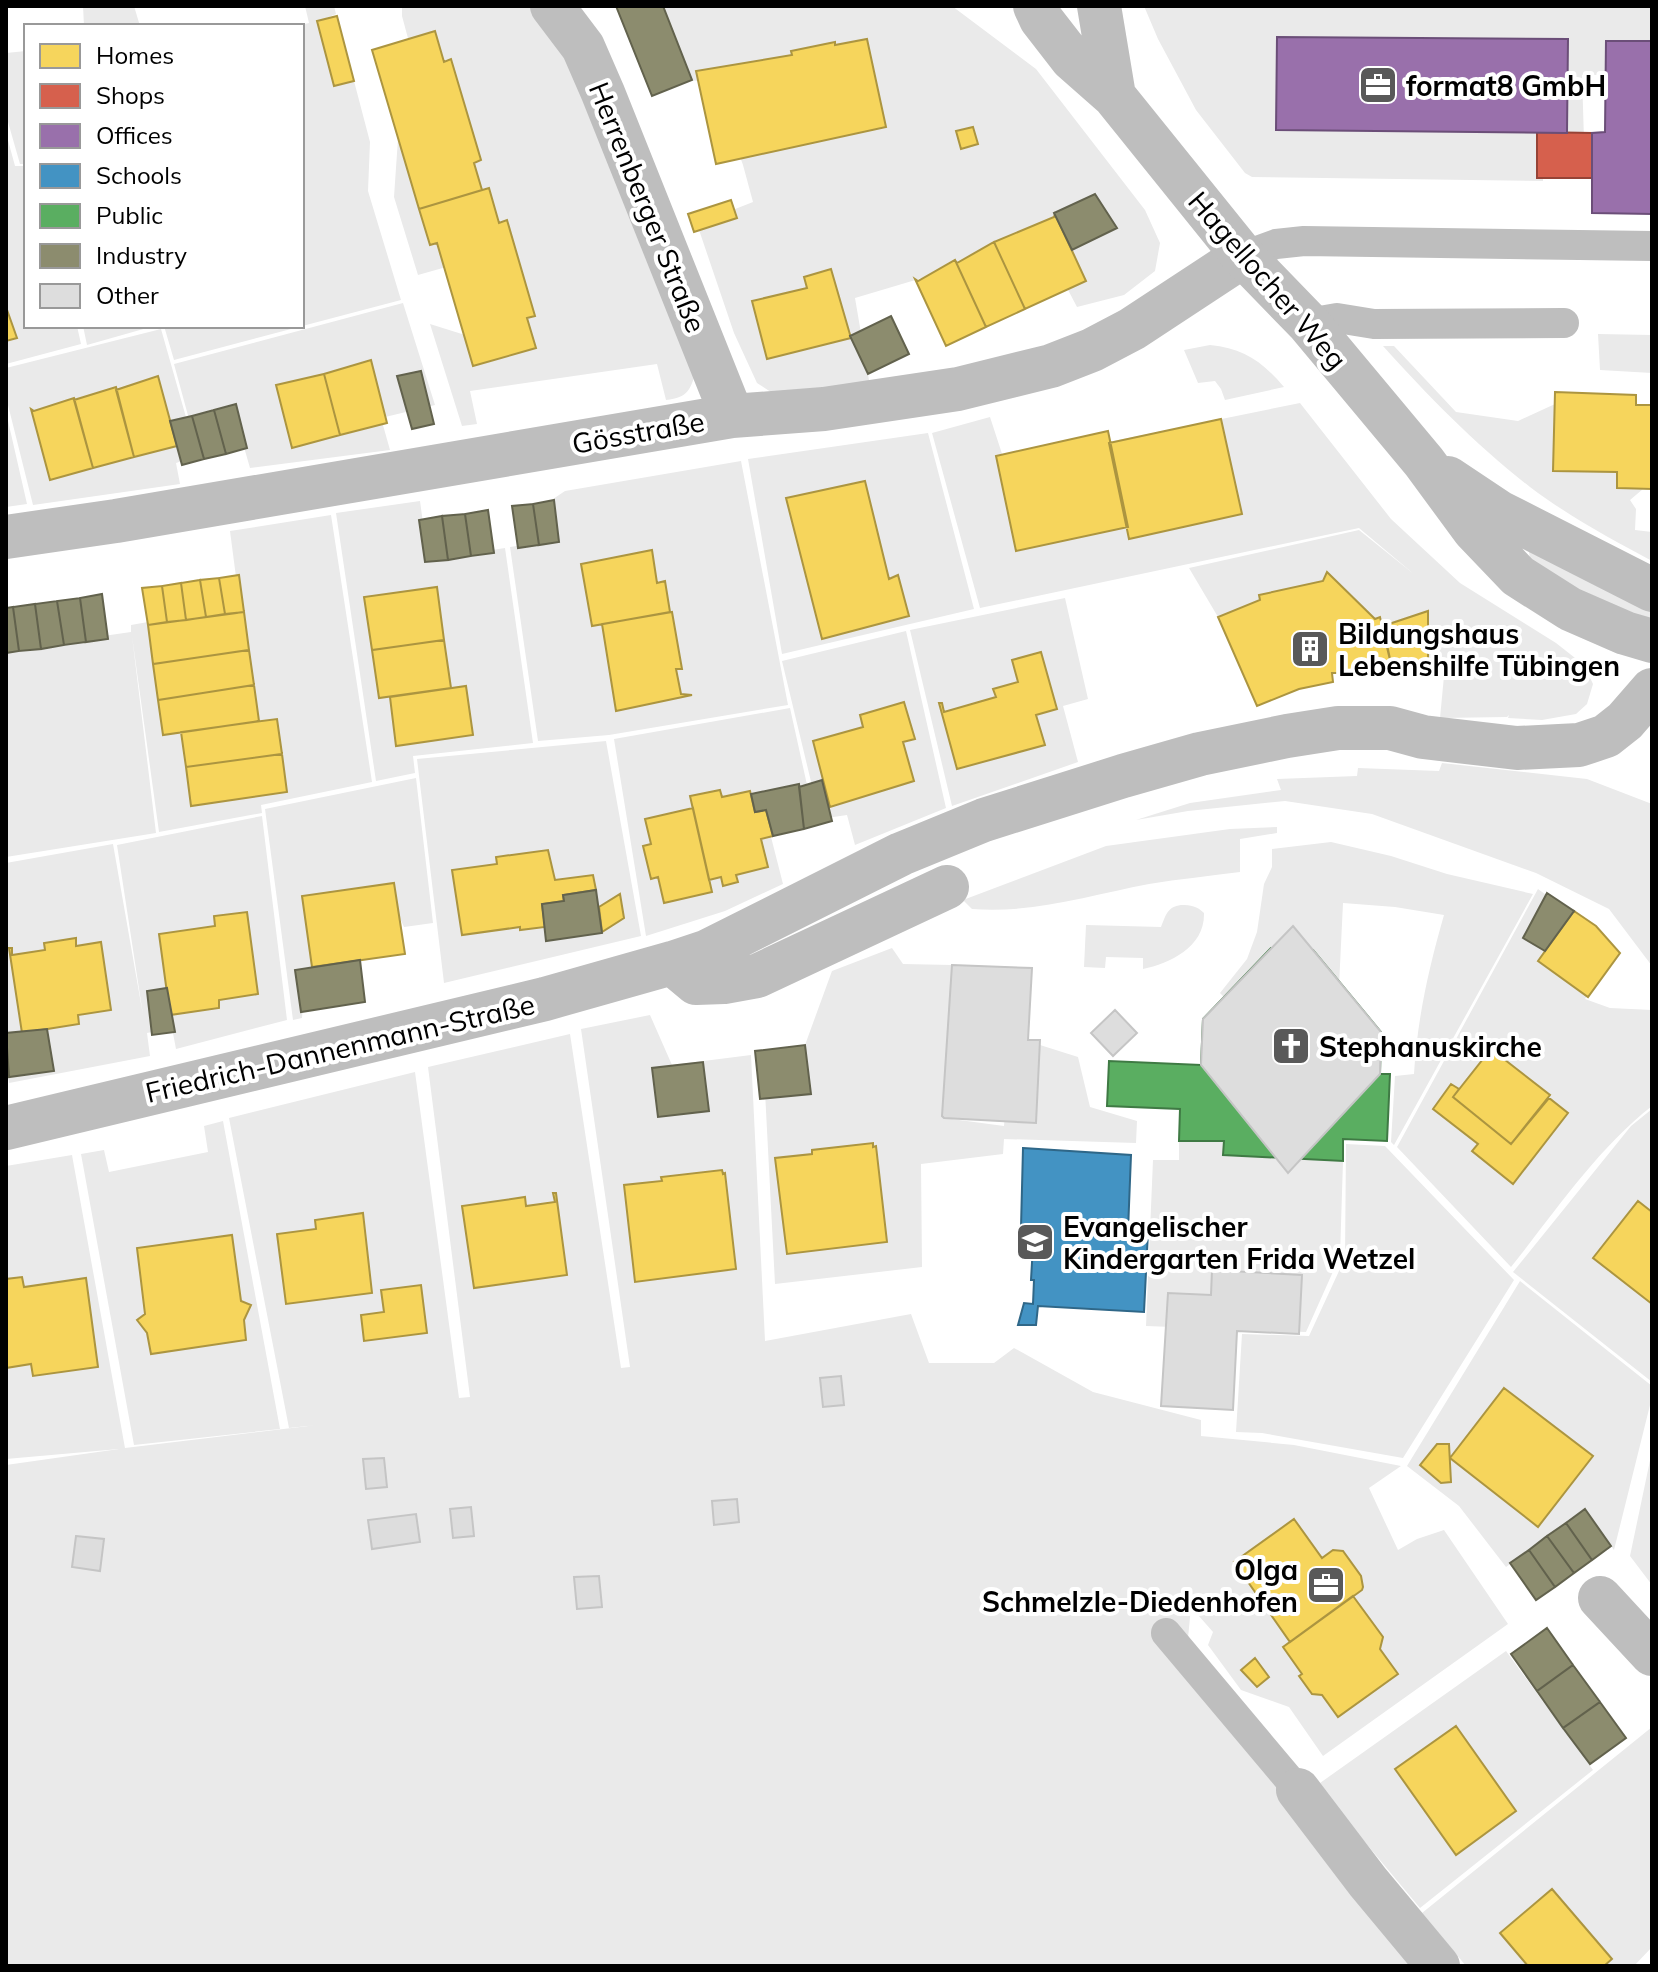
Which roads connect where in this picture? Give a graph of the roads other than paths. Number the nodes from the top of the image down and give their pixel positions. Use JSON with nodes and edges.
{"nodes":[{"id":1,"x":552,"y":6,"type":"edge"},
{"id":2,"x":1099,"y":6,"type":"edge"},
{"id":3,"x":1034,"y":10,"type":"edge"},
{"id":4,"x":1114,"y":96,"type":"junction"},
{"id":5,"x":1652,"y":246,"type":"edge"},
{"id":6,"x":1243,"y":256,"type":"junction"},
{"id":7,"x":1308,"y":323,"type":"junction"},
{"id":8,"x":1564,"y":323,"type":"dead end"},
{"id":9,"x":732,"y":416,"type":"junction"},
{"id":10,"x":1424,"y":462,"type":"junction"},
{"id":11,"x":6,"y":537,"type":"edge"},
{"id":12,"x":1652,"y":590,"type":"edge"},
{"id":13,"x":1652,"y":641,"type":"edge"},
{"id":14,"x":1643,"y":718,"type":"edge"},
{"id":15,"x":947,"y":887,"type":"dead end"},
{"id":16,"x":672,"y":963,"type":"junction"},
{"id":17,"x":6,"y":1128,"type":"edge"},
{"id":18,"x":1600,"y":1598,"type":"dead end"},
{"id":19,"x":1166,"y":1633,"type":"dead end"},
{"id":20,"x":1652,"y":1654,"type":"edge"},
{"id":21,"x":1298,"y":1790,"type":"joint"},
{"id":22,"x":1438,"y":1966,"type":"edge"}],
"edges":[{"from":1,"to":9,"type":"street","name":"Herrenberger Straße"},
{"from":2,"to":4,"type":"street","name":"Hagellocher Weg"},
{"from":3,"to":4,"type":"street","name":"Hagellocher Weg"},
{"from":4,"to":6,"type":"street","name":"Hagellocher Weg"},
{"from":5,"to":6,"type":"lane"},
{"from":6,"to":7,"type":"street","name":"Hagellocher Weg"},
{"from":6,"to":9,"type":"street","name":"Gösstraße"},
{"from":7,"to":8,"type":"lane"},
{"from":7,"to":10,"type":"street","name":"Hagellocher Weg"},
{"from":9,"to":11,"type":"street","name":"Gösstraße"},
{"from":10,"to":12,"type":"street","name":"Hagellocher Weg"},
{"from":10,"to":13,"type":"street","name":"Hagellocher Weg"},
{"from":14,"to":16,"type":"street","name":"Friedrich-Dannenmann-Straße"},
{"from":15,"to":16,"type":"street"},
{"from":16,"to":17,"type":"street","name":"Friedrich-Dannenmann-Straße"},
{"from":18,"to":20,"type":"street"},
{"from":19,"to":21,"type":"lane"},
{"from":21,"to":22,"type":"street"}]}
